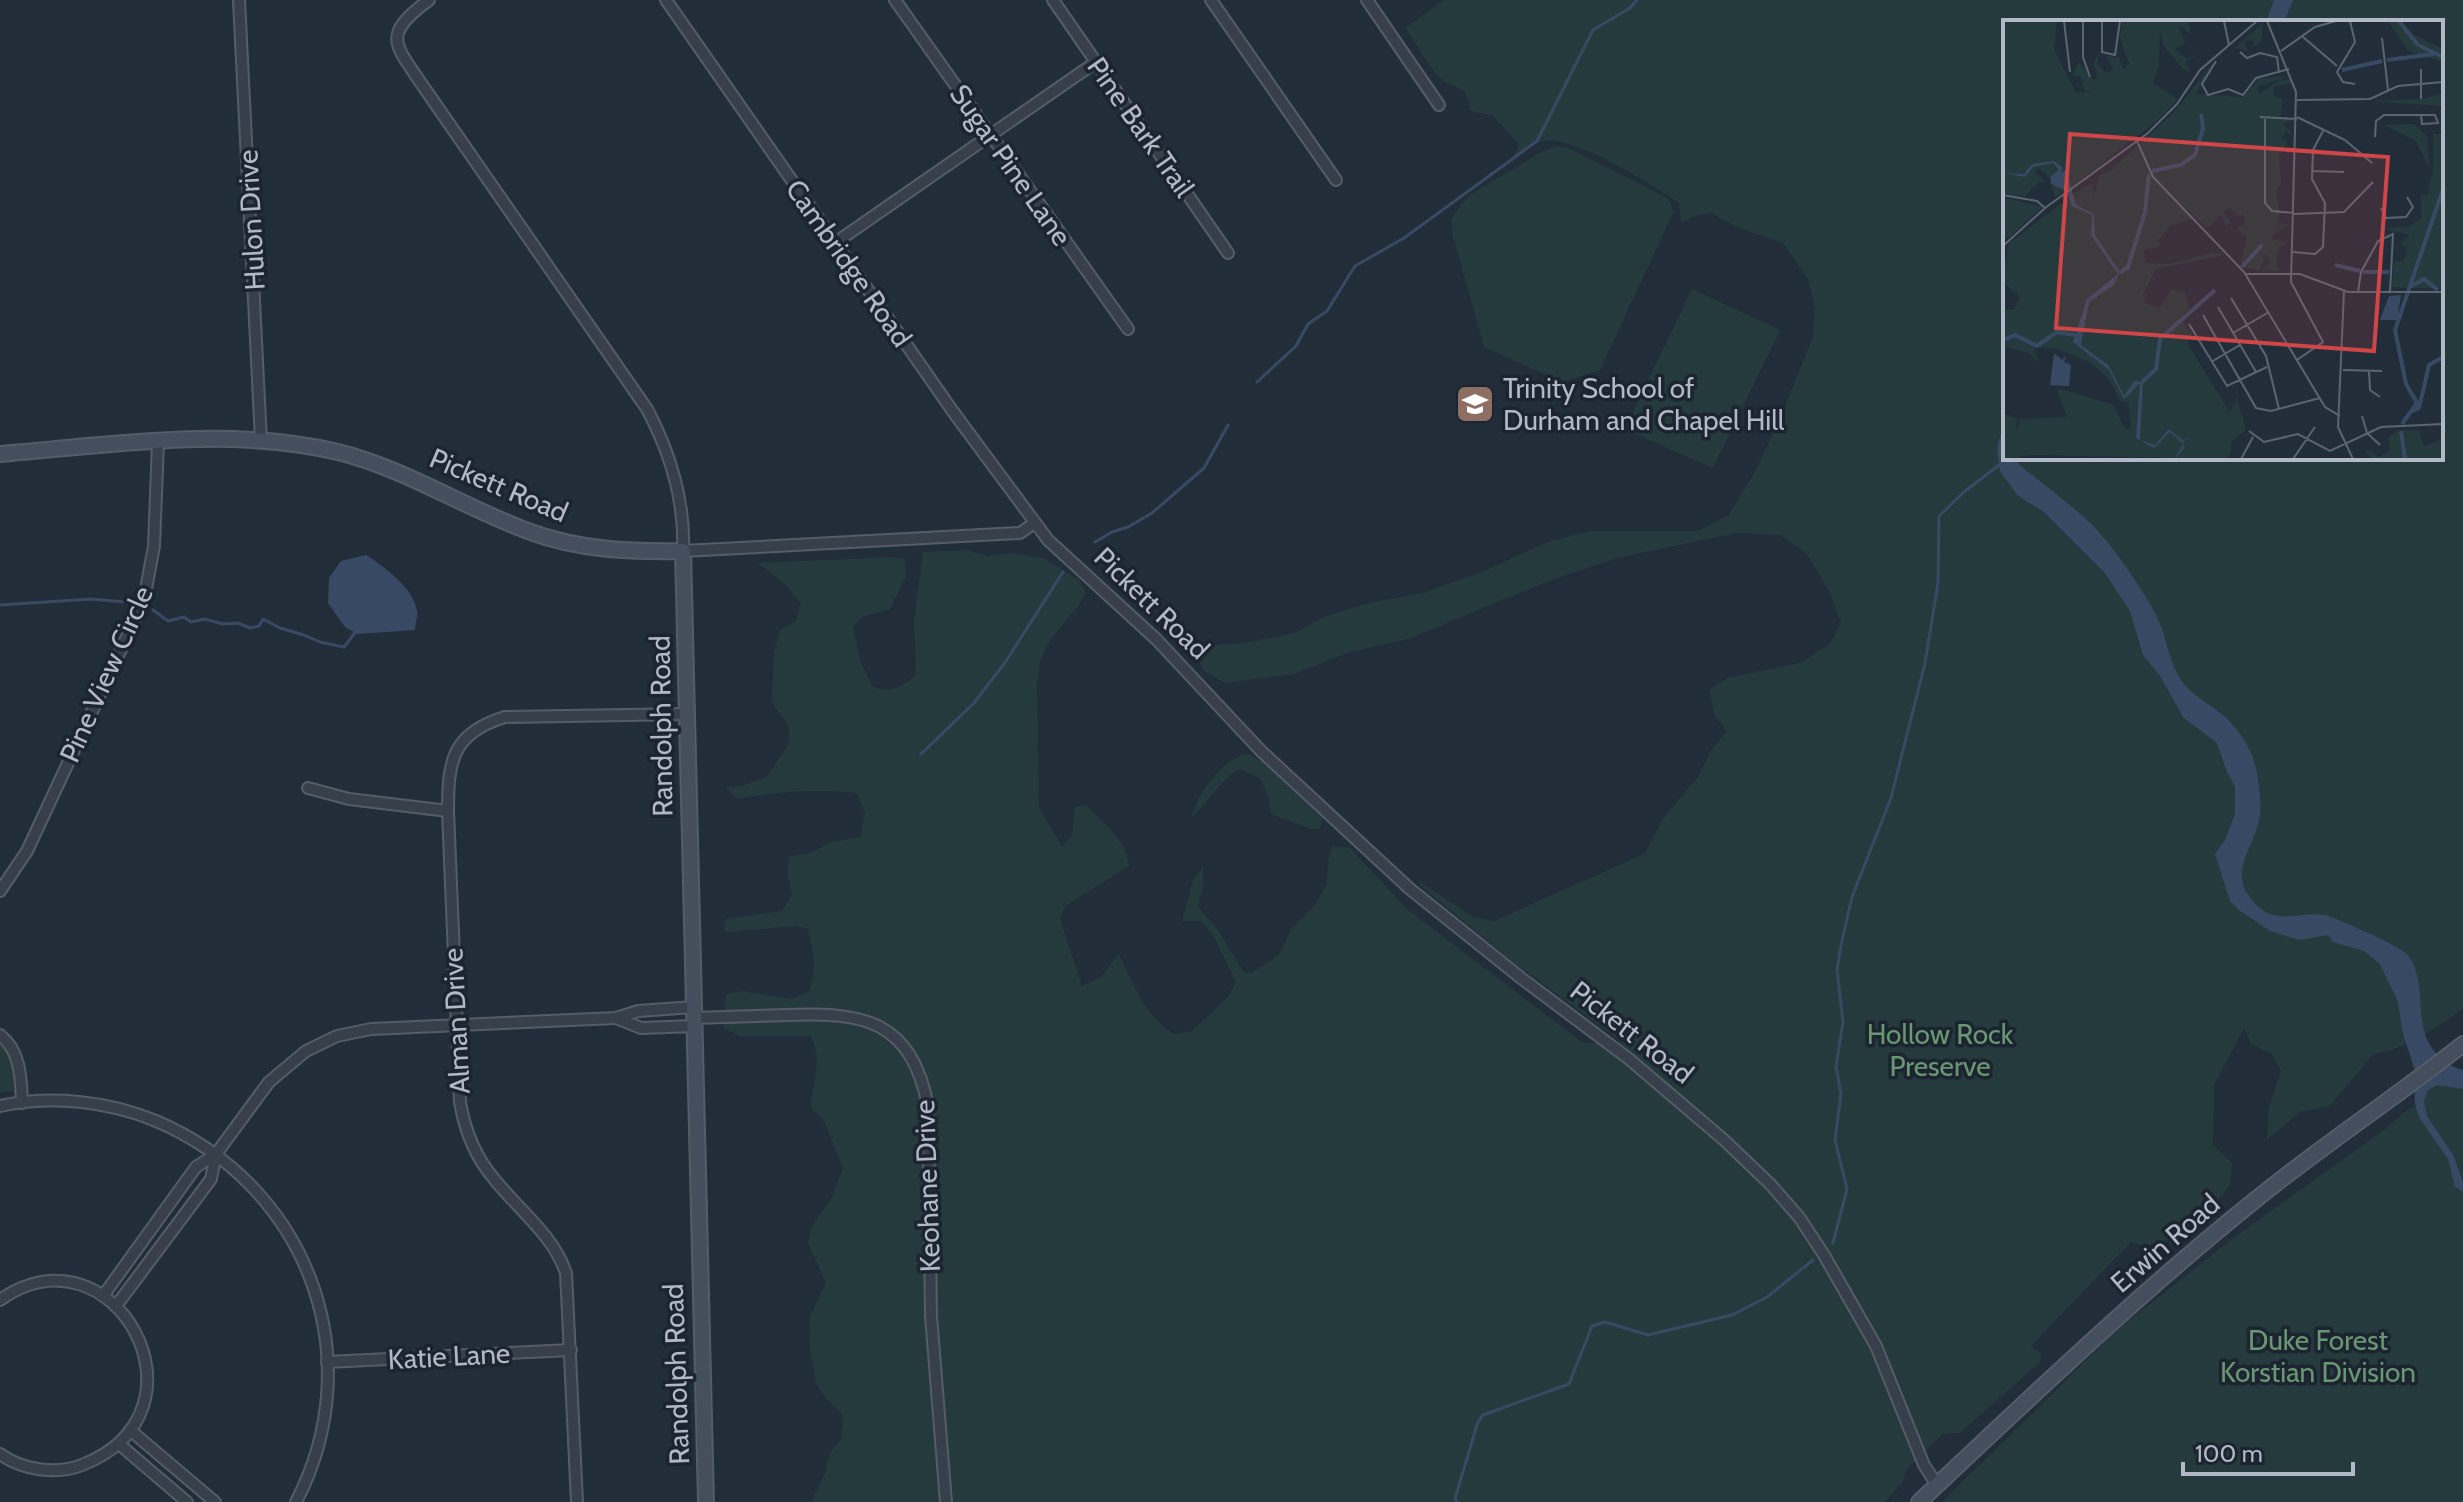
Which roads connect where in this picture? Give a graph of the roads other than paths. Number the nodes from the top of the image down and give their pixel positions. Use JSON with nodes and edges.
{"nodes":[{"id":1,"x":239,"y":0,"type":"edge"},
{"id":2,"x":429,"y":0,"type":"edge"},
{"id":3,"x":666,"y":0,"type":"edge"},
{"id":4,"x":895,"y":0,"type":"edge"},
{"id":5,"x":1053,"y":0,"type":"edge"},
{"id":6,"x":1211,"y":0,"type":"edge"},
{"id":7,"x":1367,"y":0,"type":"edge"},
{"id":8,"x":1096,"y":62,"type":"junction"},
{"id":9,"x":1439,"y":105,"type":"dead end"},
{"id":10,"x":989,"y":136,"type":"junction"},
{"id":11,"x":1336,"y":180,"type":"dead end"},
{"id":12,"x":835,"y":243,"type":"junction"},
{"id":13,"x":1228,"y":253,"type":"dead end"},
{"id":14,"x":1128,"y":329,"type":"dead end"},
{"id":15,"x":261,"y":441,"type":"junction"},
{"id":16,"x":158,"y":442,"type":"junction"},
{"id":17,"x":0,"y":454,"type":"edge"},
{"id":18,"x":1033,"y":524,"type":"junction"},
{"id":19,"x":683,"y":551,"type":"junction"},
{"id":20,"x":686,"y":714,"type":"junction"},
{"id":21,"x":308,"y":788,"type":"dead end"},
{"id":22,"x":448,"y":811,"type":"junction"},
{"id":23,"x":0,"y":891,"type":"edge"},
{"id":24,"x":694,"y":1017,"type":"junction"},
{"id":25,"x":616,"y":1018,"type":"junction"},
{"id":26,"x":455,"y":1026,"type":"junction"},
{"id":27,"x":0,"y":1035,"type":"edge"},
{"id":28,"x":2458,"y":1048,"type":"edge"},
{"id":29,"x":22,"y":1103,"type":"junction"},
{"id":30,"x":0,"y":1106,"type":"edge"},
{"id":31,"x":216,"y":1154,"type":"junction"},
{"id":32,"x":103,"y":1296,"type":"junction"},
{"id":33,"x":0,"y":1300,"type":"edge"},
{"id":34,"x":116,"y":1306,"type":"junction"},
{"id":35,"x":571,"y":1350,"type":"junction"},
{"id":36,"x":327,"y":1362,"type":"junction"},
{"id":37,"x":130,"y":1430,"type":"junction"},
{"id":38,"x":119,"y":1444,"type":"junction"},
{"id":39,"x":0,"y":1454,"type":"edge"},
{"id":40,"x":1937,"y":1485,"type":"junction"},
{"id":41,"x":187,"y":1502,"type":"edge"},
{"id":42,"x":215,"y":1502,"type":"edge"},
{"id":43,"x":296,"y":1502,"type":"edge"},
{"id":44,"x":577,"y":1502,"type":"edge"},
{"id":45,"x":706,"y":1502,"type":"edge"},
{"id":46,"x":946,"y":1502,"type":"edge"},
{"id":47,"x":1919,"y":1502,"type":"edge"}],
"edges":[{"from":1,"to":15,"type":"street","name":"Hulon Drive"},
{"from":2,"to":19,"type":"street","name":"Randolph Road"},
{"from":3,"to":12,"type":"street","name":"Cambridge Road"},
{"from":4,"to":10,"type":"street","name":"Sugar Pine Lane"},
{"from":5,"to":8,"type":"street","name":"Pine Bark Trail"},
{"from":6,"to":11,"type":"street"},
{"from":7,"to":9,"type":"street"},
{"from":8,"to":10,"type":"street"},
{"from":8,"to":13,"type":"street","name":"Pine Bark Trail"},
{"from":10,"to":12,"type":"street"},
{"from":10,"to":14,"type":"street","name":"Sugar Pine Lane"},
{"from":12,"to":18,"type":"street","name":"Cambridge Road"},
{"from":15,"to":16,"type":"street","name":"Pickett Road"},
{"from":15,"to":19,"type":"street","name":"Pickett Road"},
{"from":16,"to":17,"type":"street","name":"Pickett Road"},
{"from":16,"to":23,"type":"street","name":"Pine View Circle"},
{"from":18,"to":19,"type":"street","name":"Pickett Road"},
{"from":18,"to":40,"type":"street","name":"Pickett Road"},
{"from":19,"to":20,"type":"street","name":"Randolph Road"},
{"from":20,"to":22,"type":"street","name":"Alman Drive"},
{"from":20,"to":24,"type":"street","name":"Randolph Road"},
{"from":21,"to":22,"type":"street"},
{"from":22,"to":26,"type":"street","name":"Alman Drive"},
{"from":24,"to":25,"type":"street","name":"Keohane Drive"},
{"from":24,"to":25,"type":"street","name":"Keohane Drive"},
{"from":24,"to":45,"type":"street","name":"Randolph Road"},
{"from":24,"to":46,"type":"street","name":"Keohane Drive"},
{"from":25,"to":26,"type":"street","name":"Keohane Drive"},
{"from":26,"to":31,"type":"street","name":"Keohane Drive"},
{"from":26,"to":35,"type":"street","name":"Alman Drive"},
{"from":27,"to":29,"type":"street"},
{"from":28,"to":40,"type":"street","name":"Erwin Road"},
{"from":29,"to":30,"type":"street"},
{"from":29,"to":31,"type":"street"},
{"from":31,"to":32,"type":"street","name":"Keohane Drive"},
{"from":31,"to":34,"type":"street","name":"Keohane Drive"},
{"from":31,"to":36,"type":"street"},
{"from":32,"to":33,"type":"street"},
{"from":32,"to":34,"type":"street"},
{"from":34,"to":37,"type":"street"},
{"from":35,"to":36,"type":"street","name":"Katie Lane"},
{"from":35,"to":44,"type":"street","name":"Alman Drive"},
{"from":36,"to":43,"type":"street"},
{"from":37,"to":38,"type":"street"},
{"from":37,"to":42,"type":"street"},
{"from":38,"to":39,"type":"street"},
{"from":38,"to":41,"type":"street"},
{"from":40,"to":47,"type":"street","name":"Erwin Road"}]}
